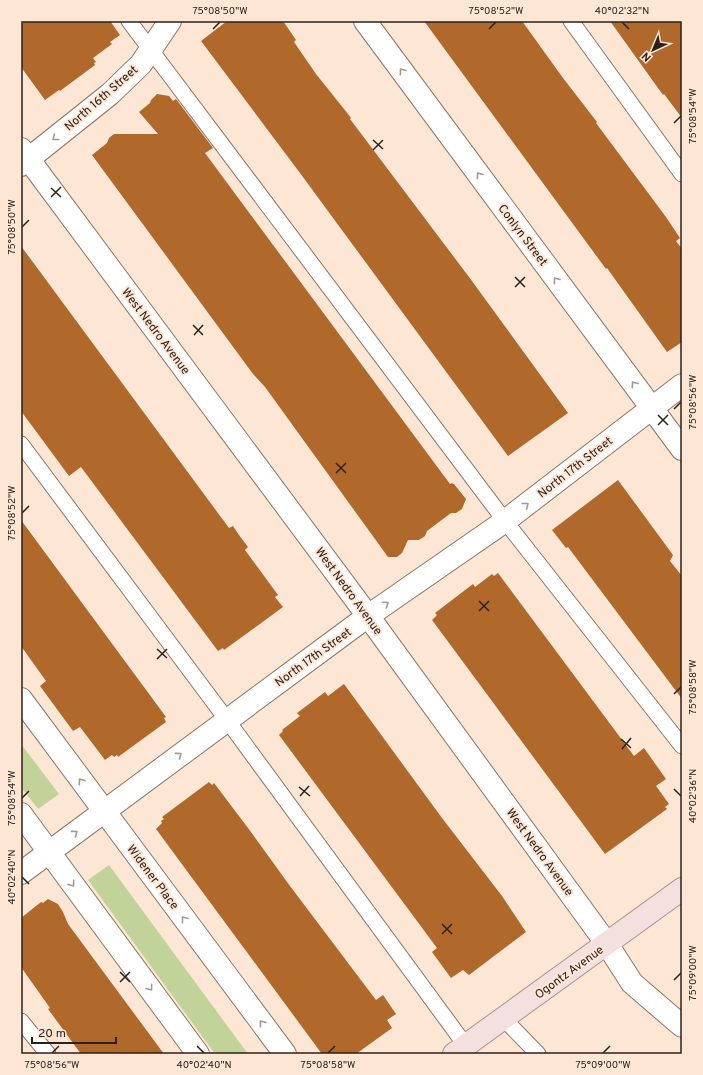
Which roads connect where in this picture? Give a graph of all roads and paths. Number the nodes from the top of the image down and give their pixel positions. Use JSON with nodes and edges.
{"nodes":[{"id":1,"x":129,"y":21,"type":"edge"},
{"id":2,"x":170,"y":21,"type":"edge"},
{"id":3,"x":365,"y":21,"type":"edge"},
{"id":4,"x":571,"y":21,"type":"edge"},
{"id":5,"x":150,"y":50,"type":"junction"},
{"id":6,"x":24,"y":158,"type":"edge"},
{"id":7,"x":682,"y":174,"type":"edge"},
{"id":8,"x":682,"y":385,"type":"edge"},
{"id":9,"x":651,"y":407,"type":"junction"},
{"id":10,"x":21,"y":444,"type":"edge"},
{"id":11,"x":682,"y":449,"type":"edge"},
{"id":12,"x":505,"y":521,"type":"junction"},
{"id":13,"x":368,"y":616,"type":"junction"},
{"id":14,"x":21,"y":699,"type":"edge"},
{"id":15,"x":227,"y":720,"type":"junction"},
{"id":16,"x":682,"y":746,"type":"edge"},
{"id":17,"x":104,"y":812,"type":"junction"},
{"id":18,"x":21,"y":814,"type":"edge"},
{"id":19,"x":49,"y":852,"type":"junction"},
{"id":20,"x":21,"y":873,"type":"edge"},
{"id":21,"x":682,"y":889,"type":"edge"},
{"id":22,"x":607,"y":944,"type":"junction"},
{"id":23,"x":504,"y":1019,"type":"junction"},
{"id":24,"x":21,"y":1022,"type":"edge"},
{"id":25,"x":682,"y":1026,"type":"edge"},
{"id":26,"x":460,"y":1050,"type":"edge"},
{"id":27,"x":48,"y":1054,"type":"edge"},
{"id":28,"x":198,"y":1054,"type":"edge"},
{"id":29,"x":285,"y":1054,"type":"edge"},
{"id":30,"x":538,"y":1054,"type":"edge"}],
"edges":[{"from":1,"to":5,"type":"lane"},
{"from":2,"to":5,"type":"street","name":"North 16th Street"},
{"from":9,"to":3,"type":"street","name":"Conlyn Street","one_way":true},
{"from":4,"to":7,"type":"lane"},
{"from":5,"to":6,"type":"street","name":"North 16th Street","one_way":true},
{"from":5,"to":12,"type":"lane"},
{"from":6,"to":13,"type":"street","name":"West Nedro Avenue"},
{"from":8,"to":9,"type":"street","name":"North 17th Street"},
{"from":9,"to":11,"type":"street","name":"Conlyn Street"},
{"from":12,"to":9,"type":"street","name":"North 17th Street","one_way":true},
{"from":10,"to":15,"type":"lane"},
{"from":13,"to":12,"type":"street","name":"North 17th Street","one_way":true},
{"from":12,"to":16,"type":"lane"},
{"from":13,"to":15,"type":"street","name":"North 17th Street"},
{"from":13,"to":22,"type":"street","name":"West Nedro Avenue"},
{"from":17,"to":14,"type":"street","name":"Widener Place","one_way":true},
{"from":17,"to":15,"type":"street","name":"North 17th Street","one_way":true},
{"from":15,"to":26,"type":"lane"},
{"from":19,"to":17,"type":"street","name":"North 17th Street","one_way":true},
{"from":29,"to":17,"type":"street","name":"Widener Place","one_way":true},
{"from":18,"to":19,"type":"street"},
{"from":19,"to":20,"type":"street","name":"North 17th Street"},
{"from":19,"to":28,"type":"street","one_way":true},
{"from":21,"to":22,"type":"main road","name":"Ogontz Avenue"},
{"from":22,"to":23,"type":"main road","name":"Ogontz Avenue"},
{"from":22,"to":25,"type":"street","name":"West Nedro Avenue"},
{"from":23,"to":26,"type":"main road","name":"Ogontz Avenue"},
{"from":23,"to":30,"type":"lane"},
{"from":24,"to":27,"type":"lane"}]}
